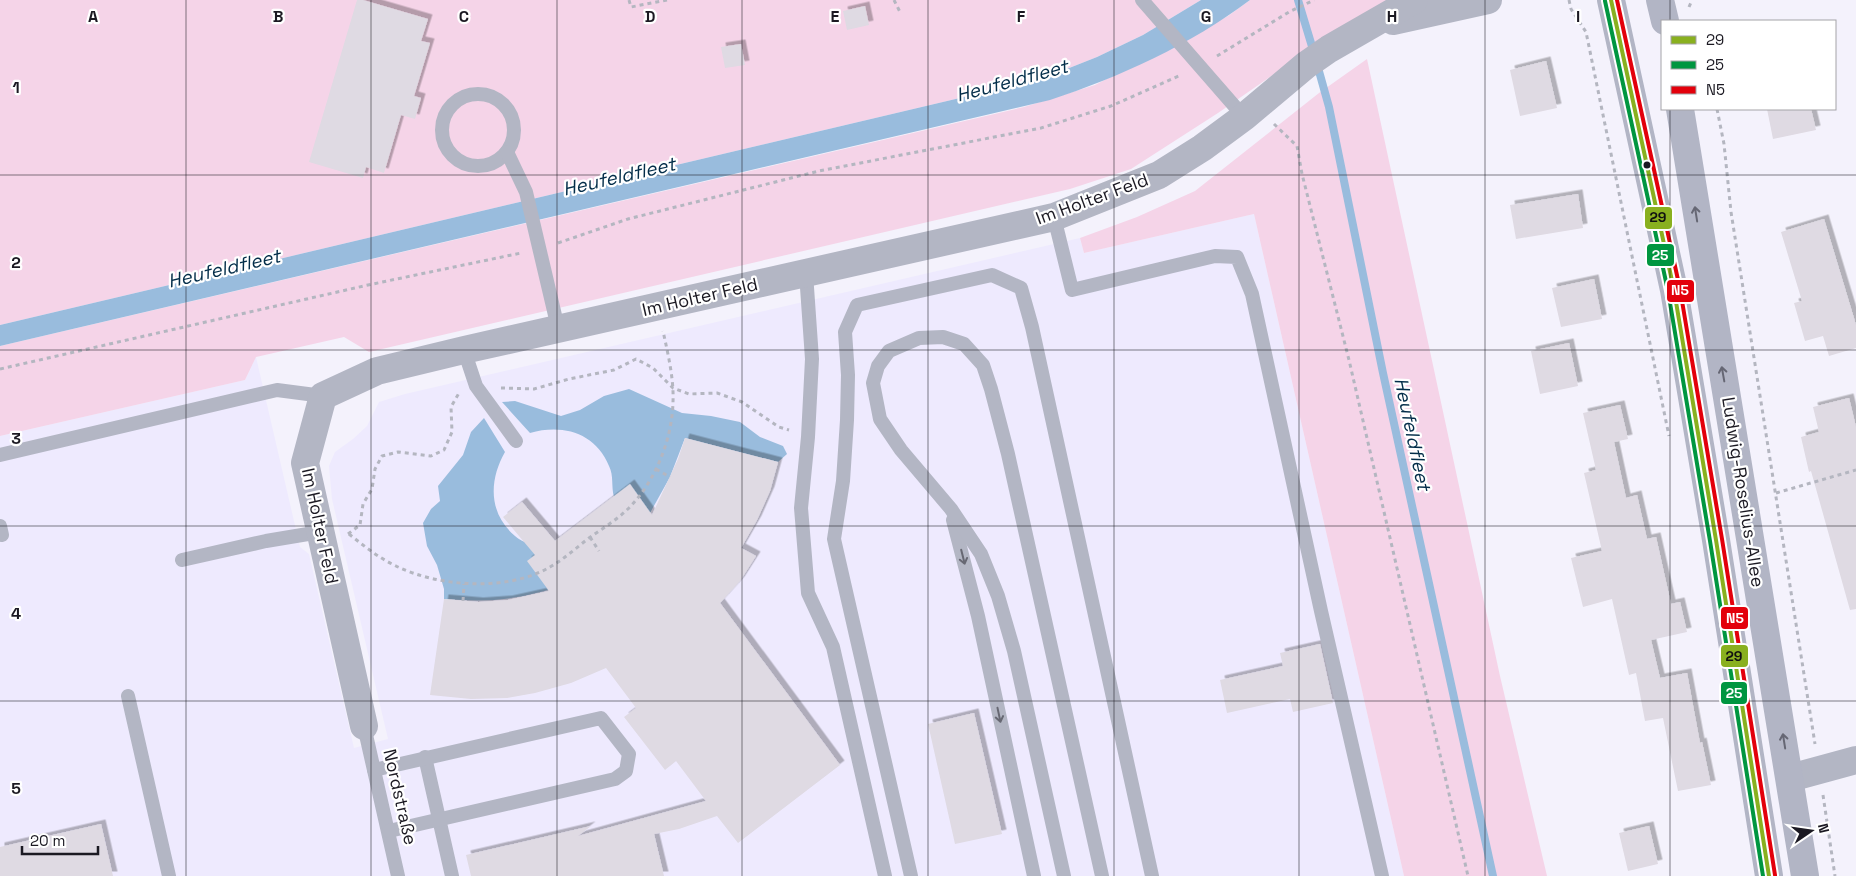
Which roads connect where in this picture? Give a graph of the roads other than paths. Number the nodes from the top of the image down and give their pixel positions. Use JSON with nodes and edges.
{"nodes":[{"id":1,"x":1142,"y":0,"type":"edge"},
{"id":2,"x":1414,"y":0,"type":"edge"},
{"id":3,"x":1488,"y":0,"type":"edge"},
{"id":4,"x":1611,"y":0,"type":"edge"},
{"id":5,"x":1660,"y":0,"type":"edge"},
{"id":6,"x":1665,"y":20,"type":"edge"},
{"id":7,"x":1365,"y":28,"type":"junction"},
{"id":8,"x":1680,"y":110,"type":"edge"},
{"id":9,"x":1244,"y":117,"type":"junction"},
{"id":10,"x":507,"y":152,"type":"junction"},
{"id":11,"x":1054,"y":217,"type":"junction"},
{"id":12,"x":806,"y":273,"type":"junction"},
{"id":13,"x":558,"y":328,"type":"junction"},
{"id":14,"x":464,"y":350,"type":"junction"},
{"id":15,"x":323,"y":396,"type":"junction"},
{"id":16,"x":516,"y":441,"type":"dead end"},
{"id":17,"x":0,"y":455,"type":"edge"},
{"id":18,"x":951,"y":509,"type":"junction"},
{"id":19,"x":320,"y":532,"type":"junction"},
{"id":20,"x":182,"y":560,"type":"dead end"},
{"id":21,"x":128,"y":696,"type":"dead end"},
{"id":22,"x":364,"y":726,"type":"joint"},
{"id":23,"x":425,"y":758,"type":"junction"},
{"id":24,"x":1856,"y":760,"type":"edge"},
{"id":25,"x":374,"y":770,"type":"junction"},
{"id":26,"x":1790,"y":778,"type":"junction"},
{"id":27,"x":439,"y":819,"type":"junction"},
{"id":28,"x":389,"y":831,"type":"junction"},
{"id":29,"x":169,"y":876,"type":"edge"},
{"id":30,"x":398,"y":876,"type":"edge"},
{"id":31,"x":452,"y":876,"type":"edge"},
{"id":32,"x":885,"y":876,"type":"edge"},
{"id":33,"x":911,"y":876,"type":"edge"},
{"id":34,"x":1034,"y":876,"type":"edge"},
{"id":35,"x":1064,"y":876,"type":"edge"},
{"id":36,"x":1102,"y":876,"type":"edge"},
{"id":37,"x":1152,"y":876,"type":"edge"},
{"id":38,"x":1382,"y":876,"type":"edge"},
{"id":39,"x":1769,"y":876,"type":"edge"},
{"id":40,"x":1805,"y":876,"type":"edge"}],
"edges":[{"from":1,"to":9,"type":"lane"},
{"from":2,"to":7,"type":"street","name":"Im Holter Feld"},
{"from":3,"to":7,"type":"street","name":"Im Holter Feld"},
{"from":4,"to":39,"type":"main road","name":"Ludwig-Roselius-Allee"},
{"from":5,"to":6,"type":"main road"},
{"from":7,"to":9,"type":"street","name":"Im Holter Feld"},
{"from":26,"to":8,"type":"main road","name":"Ludwig-Roselius-Allee","one_way":true},
{"from":9,"to":11,"type":"street","name":"Im Holter Feld"},
{"from":10,"to":10,"type":"lane"},
{"from":10,"to":13,"type":"lane"},
{"from":11,"to":12,"type":"street","name":"Im Holter Feld"},
{"from":11,"to":38,"type":"lane"},
{"from":12,"to":13,"type":"street","name":"Im Holter Feld"},
{"from":12,"to":32,"type":"lane"},
{"from":13,"to":14,"type":"street","name":"Im Holter Feld"},
{"from":14,"to":15,"type":"street","name":"Im Holter Feld"},
{"from":14,"to":16,"type":"lane"},
{"from":15,"to":17,"type":"lane"},
{"from":15,"to":19,"type":"street","name":"Im Holter Feld"},
{"from":18,"to":34,"type":"lane","one_way":true},
{"from":18,"to":35,"type":"lane"},
{"from":18,"to":36,"type":"lane"},
{"from":19,"to":20,"type":"lane"},
{"from":19,"to":22,"type":"street","name":"Im Holter Feld"},
{"from":21,"to":29,"type":"lane"},
{"from":22,"to":25,"type":"lane","name":"Nordstraße"},
{"from":23,"to":25,"type":"lane"},
{"from":23,"to":27,"type":"lane"},
{"from":23,"to":27,"type":"lane"},
{"from":24,"to":26,"type":"street"},
{"from":25,"to":28,"type":"lane","name":"Nordstraße"},
{"from":26,"to":40,"type":"main road","name":"Ludwig-Roselius-Allee"},
{"from":27,"to":28,"type":"lane"},
{"from":27,"to":31,"type":"lane"},
{"from":28,"to":30,"type":"lane","name":"Nordstraße"},
{"from":33,"to":37,"type":"lane"}]}
